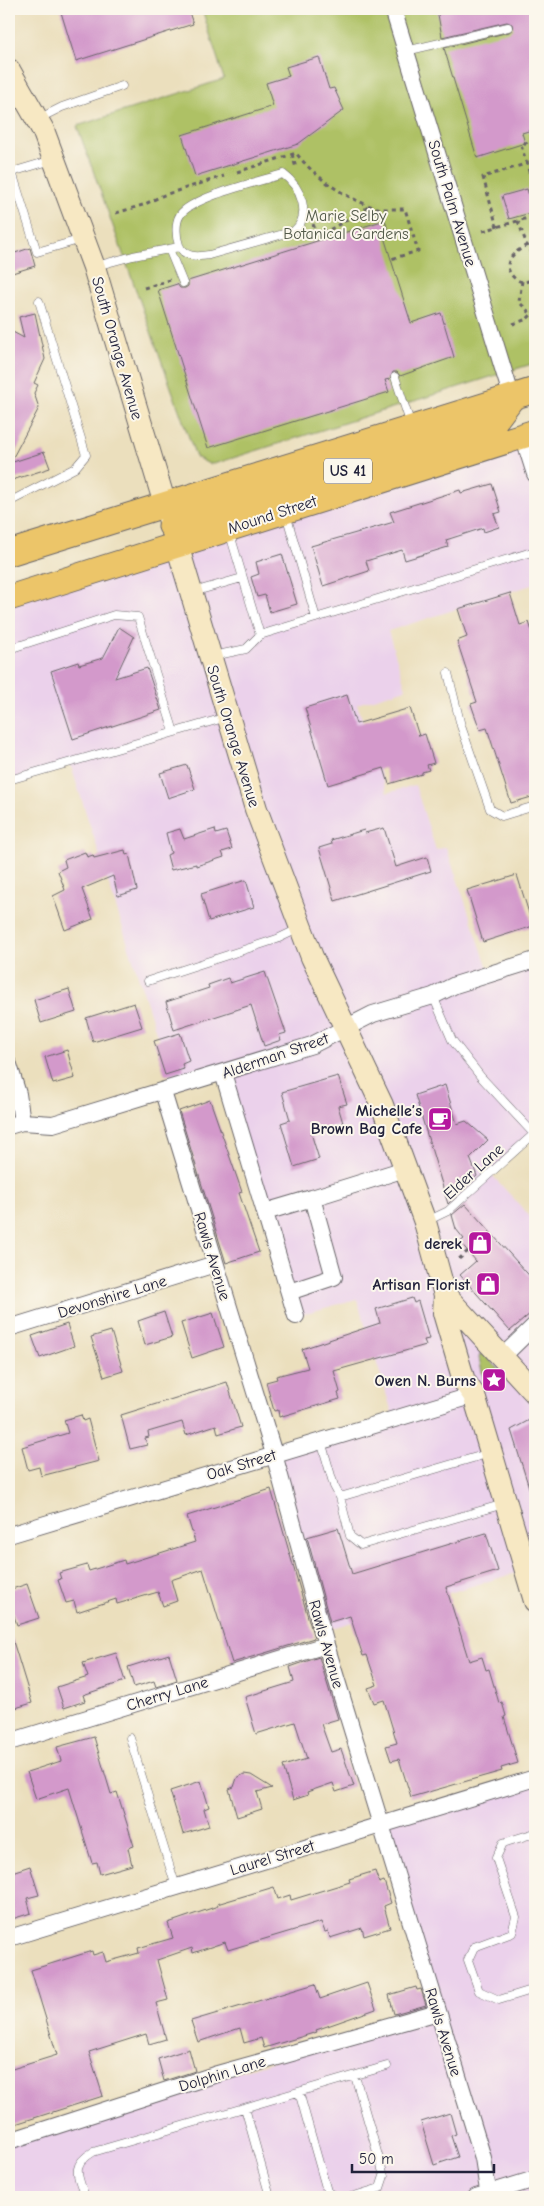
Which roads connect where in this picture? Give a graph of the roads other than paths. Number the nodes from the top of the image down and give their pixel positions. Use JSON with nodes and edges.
{"nodes":[{"id":1,"x":392,"y":9,"type":"edge"},
{"id":2,"x":508,"y":27,"type":"dead end"},
{"id":3,"x":406,"y":51,"type":"junction"},
{"id":4,"x":9,"y":70,"type":"edge"},
{"id":5,"x":122,"y":86,"type":"dead end"},
{"id":6,"x":38,"y":119,"type":"junction"},
{"id":7,"x":54,"y":160,"type":"junction"},
{"id":8,"x":84,"y":238,"type":"junction"},
{"id":9,"x":179,"y":247,"type":"junction"},
{"id":10,"x":169,"y":249,"type":"junction"},
{"id":11,"x":94,"y":267,"type":"junction"},
{"id":12,"x":183,"y":282,"type":"dead end"},
{"id":13,"x":39,"y":301,"type":"dead end"},
{"id":14,"x":395,"y":377,"type":"dead end"},
{"id":15,"x":524,"y":394,"type":"edge"},
{"id":16,"x":412,"y":429,"type":"junction"},
{"id":17,"x":529,"y":434,"type":"edge"},
{"id":18,"x":535,"y":474,"type":"edge"},
{"id":19,"x":9,"y":502,"type":"edge"},
{"id":20,"x":285,"y":510,"type":"junction"},
{"id":21,"x":171,"y":525,"type":"junction"},
{"id":22,"x":228,"y":528,"type":"junction"},
{"id":23,"x":535,"y":551,"type":"edge"},
{"id":24,"x":9,"y":553,"type":"edge"},
{"id":25,"x":242,"y":578,"type":"junction"},
{"id":26,"x":192,"y":592,"type":"junction"},
{"id":27,"x":9,"y":598,"type":"edge"},
{"id":28,"x":316,"y":618,"type":"junction"},
{"id":29,"x":260,"y":635,"type":"junction"},
{"id":30,"x":9,"y":649,"type":"edge"},
{"id":31,"x":211,"y":657,"type":"junction"},
{"id":32,"x":448,"y":673,"type":"dead end"},
{"id":33,"x":228,"y":716,"type":"junction"},
{"id":34,"x":174,"y":732,"type":"junction"},
{"id":35,"x":9,"y":780,"type":"edge"},
{"id":36,"x":535,"y":806,"type":"edge"},
{"id":37,"x":300,"y":928,"type":"junction"},
{"id":38,"x":535,"y":960,"type":"edge"},
{"id":39,"x":148,"y":981,"type":"dead end"},
{"id":40,"x":433,"y":996,"type":"junction"},
{"id":41,"x":346,"y":1029,"type":"junction"},
{"id":42,"x":9,"y":1065,"type":"edge"},
{"id":43,"x":223,"y":1073,"type":"junction"},
{"id":44,"x":163,"y":1092,"type":"junction"},
{"id":45,"x":15,"y":1124,"type":"edge"},
{"id":46,"x":535,"y":1133,"type":"edge"},
{"id":47,"x":406,"y":1169,"type":"junction"},
{"id":48,"x":312,"y":1198,"type":"junction"},
{"id":49,"x":265,"y":1212,"type":"junction"},
{"id":50,"x":425,"y":1222,"type":"junction"},
{"id":51,"x":215,"y":1264,"type":"junction"},
{"id":52,"x":289,"y":1292,"type":"junction"},
{"id":53,"x":450,"y":1300,"type":"junction"},
{"id":54,"x":296,"y":1316,"type":"dead end"},
{"id":55,"x":535,"y":1325,"type":"edge"},
{"id":56,"x":9,"y":1328,"type":"edge"},
{"id":57,"x":502,"y":1357,"type":"junction"},
{"id":58,"x":535,"y":1393,"type":"edge"},
{"id":59,"x":474,"y":1396,"type":"junction"},
{"id":60,"x":321,"y":1440,"type":"junction"},
{"id":61,"x":491,"y":1452,"type":"junction"},
{"id":62,"x":274,"y":1454,"type":"junction"},
{"id":63,"x":340,"y":1497,"type":"junction"},
{"id":64,"x":506,"y":1504,"type":"junction"},
{"id":65,"x":9,"y":1535,"type":"edge"},
{"id":66,"x":535,"y":1601,"type":"edge"},
{"id":67,"x":326,"y":1645,"type":"junction"},
{"id":68,"x":130,"y":1738,"type":"dead end"},
{"id":69,"x":9,"y":1742,"type":"edge"},
{"id":70,"x":535,"y":1778,"type":"edge"},
{"id":71,"x":380,"y":1824,"type":"junction"},
{"id":72,"x":535,"y":1833,"type":"edge"},
{"id":73,"x":176,"y":1887,"type":"junction"},
{"id":74,"x":9,"y":1938,"type":"edge"},
{"id":75,"x":535,"y":1989,"type":"edge"},
{"id":76,"x":438,"y":2012,"type":"junction"},
{"id":77,"x":387,"y":2066,"type":"dead end"},
{"id":78,"x":355,"y":2076,"type":"junction"},
{"id":79,"x":299,"y":2092,"type":"junction"},
{"id":80,"x":245,"y":2108,"type":"junction"},
{"id":81,"x":9,"y":2140,"type":"edge"},
{"id":82,"x":535,"y":2179,"type":"edge"},
{"id":83,"x":484,"y":2196,"type":"edge"},
{"id":84,"x":85,"y":2197,"type":"edge"},
{"id":85,"x":270,"y":2197,"type":"edge"},
{"id":86,"x":334,"y":2197,"type":"edge"},
{"id":87,"x":351,"y":2197,"type":"edge"}],
"edges":[{"from":1,"to":3,"type":"street","name":"South Palm Avenue"},
{"from":2,"to":3,"type":"lane"},
{"from":3,"to":15,"type":"street","name":"South Palm Avenue"},
{"from":4,"to":6,"type":"street","name":"South Orange Avenue"},
{"from":5,"to":6,"type":"lane"},
{"from":6,"to":7,"type":"street","name":"South Orange Avenue"},
{"from":7,"to":8,"type":"street","name":"South Orange Avenue"},
{"from":7,"to":8,"type":"lane"},
{"from":8,"to":11,"type":"street","name":"South Orange Avenue"},
{"from":9,"to":9,"type":"lane"},
{"from":9,"to":10,"type":"lane"},
{"from":10,"to":11,"type":"lane"},
{"from":10,"to":12,"type":"lane"},
{"from":11,"to":21,"type":"street","name":"South Orange Avenue"},
{"from":13,"to":19,"type":"lane"},
{"from":14,"to":16,"type":"lane"},
{"from":15,"to":16,"type":"main road","name":"Mound Street","number":"US 41"},
{"from":15,"to":21,"type":"main road","number":"US 41"},
{"from":16,"to":21,"type":"main road","name":"Mound Street","number":"US 41"},
{"from":17,"to":18,"type":"street"},
{"from":17,"to":20,"type":"main road","name":"Mound Street","number":"US 41"},
{"from":20,"to":22,"type":"main road","name":"Mound Street","number":"US 41"},
{"from":20,"to":28,"type":"lane"},
{"from":21,"to":22,"type":"main road","name":"Mound Street","number":"US 41"},
{"from":21,"to":24,"type":"main road","name":"Mound Street","number":"US 41"},
{"from":21,"to":26,"type":"street","name":"South Orange Avenue"},
{"from":21,"to":27,"type":"main road","name":"Mound Street","number":"US 41"},
{"from":22,"to":25,"type":"lane"},
{"from":23,"to":28,"type":"lane"},
{"from":25,"to":26,"type":"lane"},
{"from":25,"to":29,"type":"lane"},
{"from":26,"to":31,"type":"street","name":"South Orange Avenue"},
{"from":28,"to":29,"type":"lane"},
{"from":29,"to":31,"type":"lane"},
{"from":30,"to":34,"type":"lane"},
{"from":31,"to":33,"type":"street","name":"South Orange Avenue"},
{"from":32,"to":36,"type":"lane"},
{"from":33,"to":34,"type":"lane"},
{"from":33,"to":37,"type":"street","name":"South Orange Avenue"},
{"from":34,"to":35,"type":"lane"},
{"from":37,"to":39,"type":"lane"},
{"from":37,"to":41,"type":"street","name":"South Orange Avenue"},
{"from":38,"to":40,"type":"street","name":"Alderman Street"},
{"from":40,"to":41,"type":"street","name":"Alderman Street"},
{"from":40,"to":46,"type":"lane"},
{"from":41,"to":43,"type":"street","name":"Alderman Street"},
{"from":41,"to":47,"type":"street","name":"South Orange Avenue"},
{"from":42,"to":45,"type":"street"},
{"from":43,"to":44,"type":"street","name":"Alderman Street"},
{"from":43,"to":49,"type":"street"},
{"from":44,"to":45,"type":"street","name":"Alderman Street"},
{"from":44,"to":51,"type":"street","name":"Rawls Avenue"},
{"from":46,"to":50,"type":"lane","name":"Elder Lane"},
{"from":47,"to":48,"type":"street"},
{"from":47,"to":50,"type":"street","name":"South Orange Avenue"},
{"from":48,"to":49,"type":"street"},
{"from":48,"to":52,"type":"street"},
{"from":49,"to":52,"type":"street"},
{"from":50,"to":53,"type":"street","name":"South Orange Avenue"},
{"from":51,"to":56,"type":"street","name":"Devonshire Lane"},
{"from":51,"to":62,"type":"street","name":"Rawls Avenue"},
{"from":52,"to":54,"type":"street"},
{"from":53,"to":57,"type":"street"},
{"from":53,"to":59,"type":"street","name":"South Orange Avenue"},
{"from":55,"to":57,"type":"street"},
{"from":57,"to":58,"type":"street"},
{"from":59,"to":60,"type":"street","name":"Oak Street"},
{"from":59,"to":61,"type":"street","name":"South Orange Avenue"},
{"from":60,"to":62,"type":"street","name":"Oak Street"},
{"from":60,"to":63,"type":"lane"},
{"from":61,"to":63,"type":"lane"},
{"from":61,"to":64,"type":"street","name":"South Orange Avenue"},
{"from":62,"to":65,"type":"street","name":"Oak Street"},
{"from":62,"to":67,"type":"street","name":"Rawls Avenue"},
{"from":63,"to":64,"type":"lane"},
{"from":64,"to":66,"type":"street","name":"South Orange Avenue"},
{"from":67,"to":69,"type":"street","name":"Cherry Lane"},
{"from":67,"to":71,"type":"street","name":"Rawls Avenue"},
{"from":68,"to":73,"type":"lane"},
{"from":70,"to":71,"type":"street","name":"Laurel Street"},
{"from":71,"to":73,"type":"street","name":"Laurel Street"},
{"from":71,"to":76,"type":"street","name":"Rawls Avenue"},
{"from":72,"to":75,"type":"lane"},
{"from":73,"to":74,"type":"street","name":"Laurel Street"},
{"from":76,"to":81,"type":"street","name":"Dolphin Lane"},
{"from":76,"to":83,"type":"street","name":"Rawls Avenue"},
{"from":77,"to":78,"type":"lane"},
{"from":78,"to":79,"type":"lane"},
{"from":78,"to":87,"type":"lane"},
{"from":79,"to":80,"type":"lane"},
{"from":79,"to":86,"type":"lane"},
{"from":80,"to":84,"type":"lane"},
{"from":80,"to":85,"type":"lane"},
{"from":82,"to":83,"type":"street"}]}
